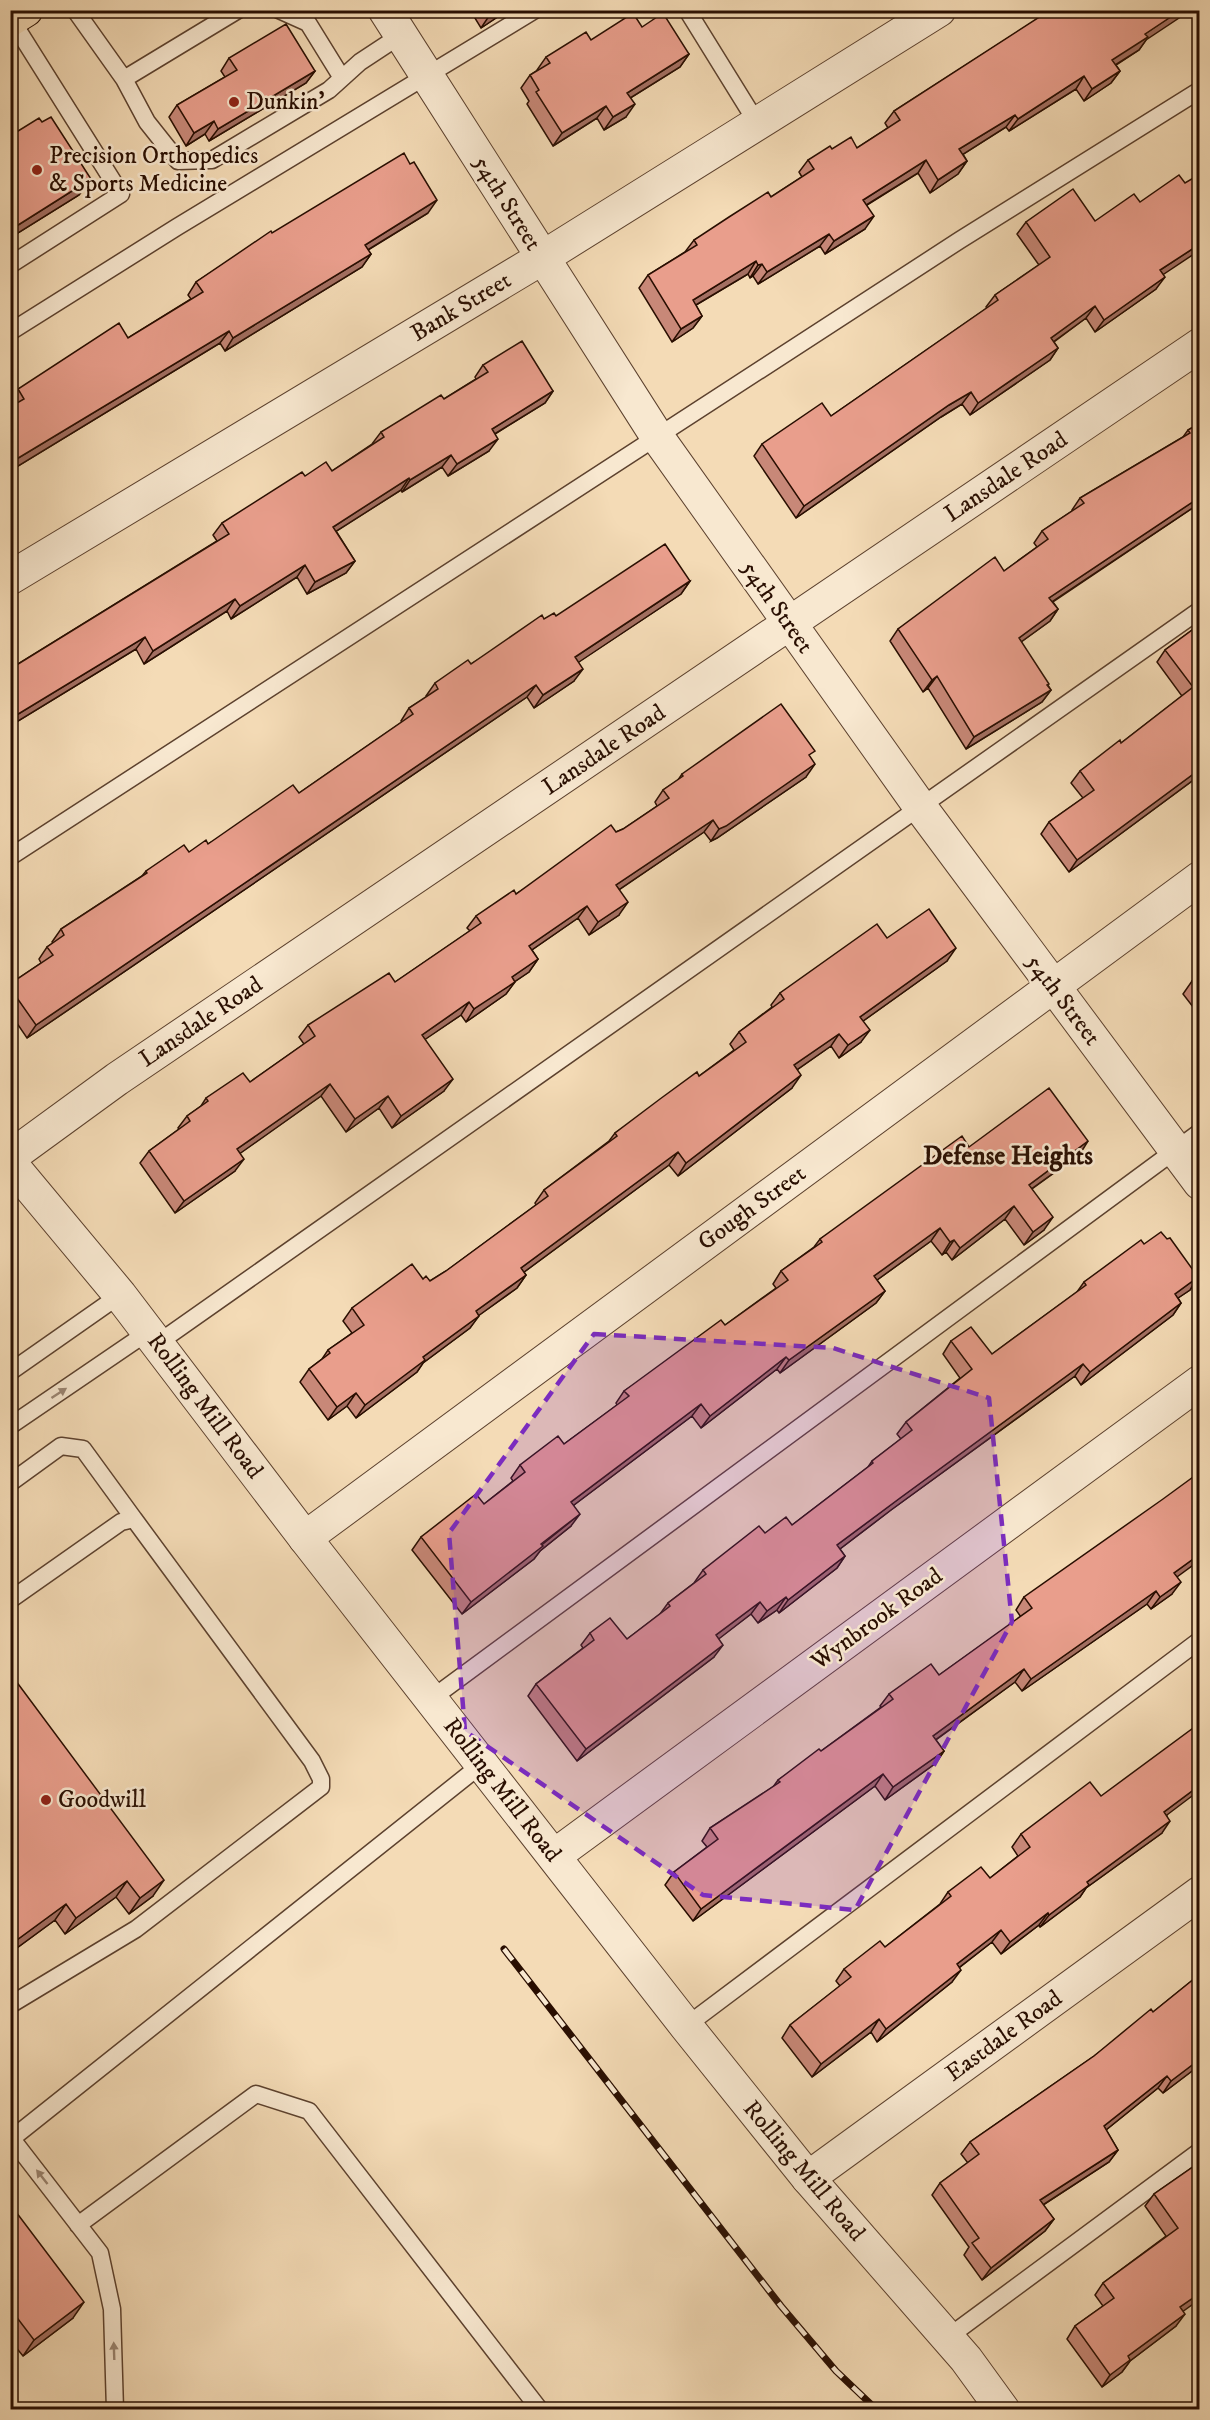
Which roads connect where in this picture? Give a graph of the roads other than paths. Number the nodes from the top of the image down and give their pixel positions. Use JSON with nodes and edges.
{"nodes":[{"id":1,"x":26,"y":10,"type":"edge"},
{"id":2,"x":75,"y":10,"type":"edge"},
{"id":3,"x":238,"y":10,"type":"edge"},
{"id":4,"x":279,"y":10,"type":"edge"},
{"id":5,"x":535,"y":10,"type":"edge"},
{"id":6,"x":687,"y":10,"type":"edge"},
{"id":7,"x":939,"y":10,"type":"edge"},
{"id":8,"x":11,"y":20,"type":"edge"},
{"id":9,"x":393,"y":23,"type":"edge"},
{"id":10,"x":427,"y":77,"type":"junction"},
{"id":11,"x":342,"y":78,"type":"junction"},
{"id":12,"x":124,"y":79,"type":"junction"},
{"id":13,"x":1200,"y":90,"type":"edge"},
{"id":14,"x":757,"y":123,"type":"junction"},
{"id":15,"x":542,"y":258,"type":"junction"},
{"id":16,"x":10,"y":266,"type":"edge"},
{"id":17,"x":10,"y":332,"type":"edge"},
{"id":18,"x":1200,"y":345,"type":"edge"},
{"id":19,"x":658,"y":438,"type":"junction"},
{"id":20,"x":10,"y":578,"type":"edge"},
{"id":21,"x":1200,"y":610,"type":"edge"},
{"id":22,"x":789,"y":624,"type":"junction"},
{"id":23,"x":921,"y":808,"type":"junction"},
{"id":24,"x":10,"y":857,"type":"edge"},
{"id":25,"x":1200,"y":878,"type":"edge"},
{"id":26,"x":1052,"y":988,"type":"junction"},
{"id":27,"x":1187,"y":1141,"type":"edge"},
{"id":28,"x":10,"y":1157,"type":"edge"},
{"id":29,"x":10,"y":1163,"type":"edge"},
{"id":30,"x":1200,"y":1183,"type":"edge"},
{"id":31,"x":120,"y":1294,"type":"junction"},
{"id":32,"x":153,"y":1338,"type":"junction"},
{"id":33,"x":10,"y":1372,"type":"edge"},
{"id":34,"x":1200,"y":1382,"type":"edge"},
{"id":35,"x":10,"y":1426,"type":"edge"},
{"id":36,"x":10,"y":1483,"type":"edge"},
{"id":37,"x":134,"y":1519,"type":"junction"},
{"id":38,"x":305,"y":1538,"type":"junction"},
{"id":39,"x":10,"y":1600,"type":"edge"},
{"id":40,"x":1200,"y":1640,"type":"edge"},
{"id":41,"x":431,"y":1699,"type":"junction"},
{"id":42,"x":482,"y":1764,"type":"junction"},
{"id":43,"x":554,"y":1856,"type":"junction"},
{"id":44,"x":1200,"y":1893,"type":"edge"},
{"id":45,"x":10,"y":2004,"type":"edge"},
{"id":46,"x":686,"y":2026,"type":"junction"},
{"id":47,"x":11,"y":2139,"type":"edge"},
{"id":48,"x":1200,"y":2151,"type":"edge"},
{"id":49,"x":808,"y":2178,"type":"junction"},
{"id":50,"x":78,"y":2225,"type":"junction"},
{"id":51,"x":947,"y":2338,"type":"junction"},
{"id":52,"x":115,"y":2409,"type":"edge"},
{"id":53,"x":540,"y":2409,"type":"edge"},
{"id":54,"x":1003,"y":2409,"type":"edge"}],
"edges":[{"from":1,"to":8,"type":"main road"},
{"from":2,"to":12,"type":"lane"},
{"from":3,"to":12,"type":"lane"},
{"from":4,"to":11,"type":"lane"},
{"from":5,"to":10,"type":"lane"},
{"from":6,"to":14,"type":"lane"},
{"from":7,"to":14,"type":"street","name":"Bank Street"},
{"from":8,"to":16,"type":"lane"},
{"from":9,"to":10,"type":"street","name":"54th Street"},
{"from":9,"to":11,"type":"lane"},
{"from":10,"to":15,"type":"street","name":"54th Street"},
{"from":10,"to":17,"type":"lane"},
{"from":11,"to":12,"type":"lane"},
{"from":13,"to":19,"type":"lane"},
{"from":14,"to":15,"type":"street","name":"Bank Street"},
{"from":15,"to":19,"type":"street","name":"54th Street"},
{"from":15,"to":20,"type":"street","name":"Bank Street"},
{"from":18,"to":22,"type":"street","name":"Lansdale Road"},
{"from":19,"to":22,"type":"street","name":"54th Street"},
{"from":19,"to":24,"type":"lane"},
{"from":21,"to":23,"type":"lane"},
{"from":22,"to":23,"type":"street","name":"54th Street"},
{"from":22,"to":28,"type":"street","name":"Lansdale Road"},
{"from":23,"to":26,"type":"street","name":"54th Street"},
{"from":23,"to":32,"type":"lane"},
{"from":25,"to":26,"type":"street","name":"Gough Street"},
{"from":26,"to":27,"type":"street","name":"54th Street"},
{"from":26,"to":38,"type":"street","name":"Gough Street"},
{"from":27,"to":30,"type":"street","name":"54th Street"},
{"from":27,"to":41,"type":"lane"},
{"from":29,"to":31,"type":"street","name":"Rolling Mill Road"},
{"from":31,"to":32,"type":"street","name":"Rolling Mill Road"},
{"from":31,"to":33,"type":"lane"},
{"from":35,"to":32,"type":"lane","one_way":true},
{"from":32,"to":38,"type":"street","name":"Rolling Mill Road"},
{"from":34,"to":43,"type":"street","name":"Wynbrook Road"},
{"from":36,"to":37,"type":"lane"},
{"from":37,"to":39,"type":"lane"},
{"from":37,"to":45,"type":"lane"},
{"from":38,"to":41,"type":"street","name":"Rolling Mill Road"},
{"from":40,"to":46,"type":"lane"},
{"from":41,"to":42,"type":"street","name":"Rolling Mill Road"},
{"from":42,"to":43,"type":"street","name":"Rolling Mill Road"},
{"from":42,"to":47,"type":"lane"},
{"from":43,"to":46,"type":"street","name":"Rolling Mill Road"},
{"from":44,"to":49,"type":"street","name":"Eastdale Road"},
{"from":46,"to":49,"type":"street","name":"Rolling Mill Road"},
{"from":50,"to":47,"type":"lane","one_way":true},
{"from":48,"to":51,"type":"lane"},
{"from":49,"to":51,"type":"street","name":"Rolling Mill Road"},
{"from":52,"to":50,"type":"lane","one_way":true},
{"from":50,"to":53,"type":"lane"},
{"from":51,"to":54,"type":"street","name":"Rolling Mill Road"}]}
